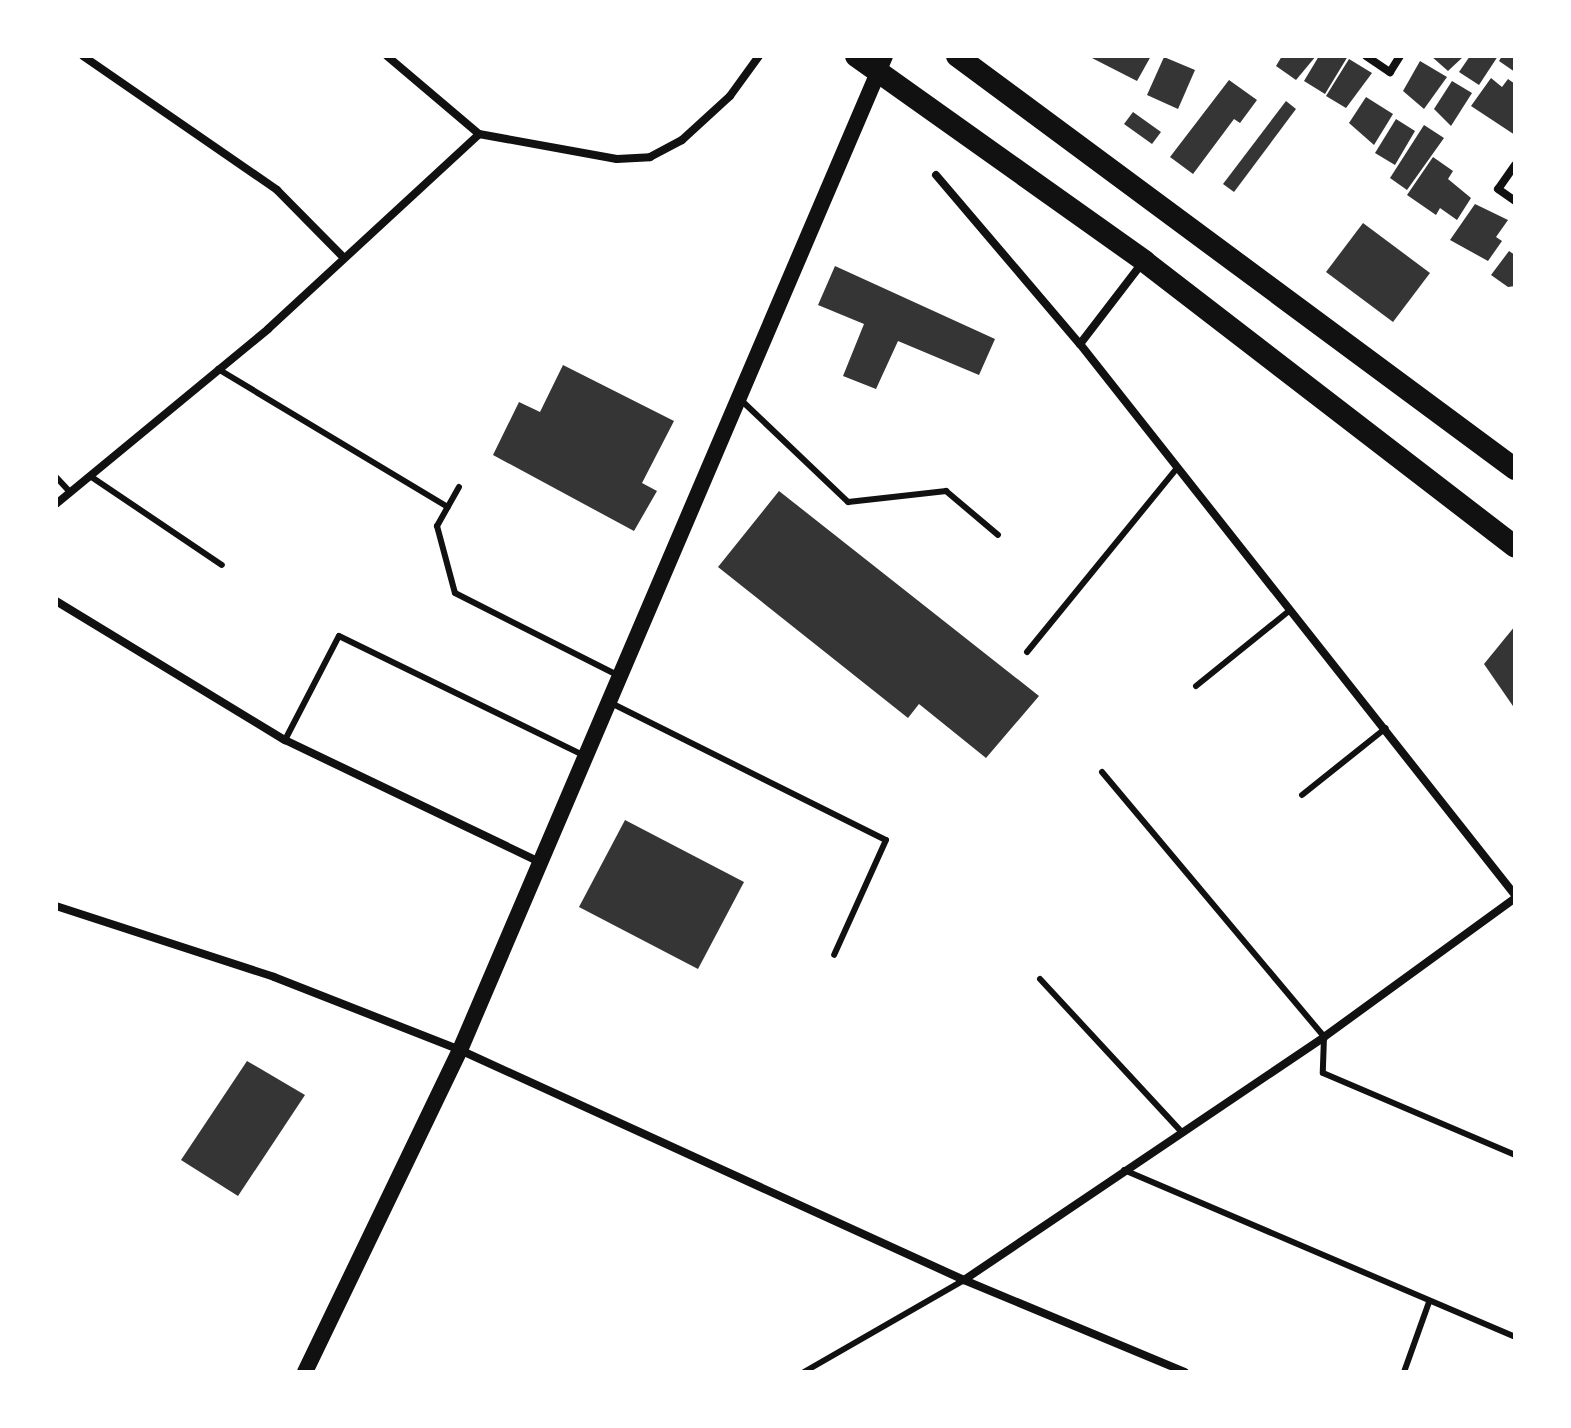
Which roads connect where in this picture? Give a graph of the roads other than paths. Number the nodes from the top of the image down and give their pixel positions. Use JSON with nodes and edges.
{"nodes":[{"id":1,"x":83,"y":56,"type":"edge"},
{"id":2,"x":387,"y":56,"type":"edge"},
{"id":3,"x":759,"y":56,"type":"edge"},
{"id":4,"x":856,"y":56,"type":"edge"},
{"id":5,"x":957,"y":56,"type":"edge"},
{"id":6,"x":1366,"y":56,"type":"edge"},
{"id":7,"x":1400,"y":56,"type":"edge"},
{"id":8,"x":881,"y":65,"type":"edge"},
{"id":9,"x":479,"y":134,"type":"junction"},
{"id":10,"x":1515,"y":165,"type":"edge"},
{"id":11,"x":936,"y":175,"type":"dead end"},
{"id":12,"x":1515,"y":201,"type":"edge"},
{"id":13,"x":344,"y":258,"type":"junction"},
{"id":14,"x":1144,"y":261,"type":"junction"},
{"id":15,"x":1080,"y":344,"type":"junction"},
{"id":16,"x":218,"y":369,"type":"junction"},
{"id":17,"x":738,"y":397,"type":"junction"},
{"id":18,"x":1176,"y":469,"type":"junction"},
{"id":19,"x":1515,"y":469,"type":"edge"},
{"id":20,"x":90,"y":476,"type":"junction"},
{"id":21,"x":56,"y":477,"type":"edge"},
{"id":22,"x":459,"y":487,"type":"dead end"},
{"id":23,"x":70,"y":492,"type":"junction"},
{"id":24,"x":56,"y":504,"type":"edge"},
{"id":25,"x":448,"y":507,"type":"junction"},
{"id":26,"x":998,"y":535,"type":"dead end"},
{"id":27,"x":1515,"y":547,"type":"edge"},
{"id":28,"x":222,"y":565,"type":"dead end"},
{"id":29,"x":56,"y":601,"type":"edge"},
{"id":30,"x":1289,"y":611,"type":"junction"},
{"id":31,"x":1027,"y":652,"type":"dead end"},
{"id":32,"x":619,"y":676,"type":"junction"},
{"id":33,"x":1196,"y":686,"type":"dead end"},
{"id":34,"x":608,"y":702,"type":"junction"},
{"id":35,"x":1386,"y":728,"type":"junction"},
{"id":36,"x":285,"y":740,"type":"junction"},
{"id":37,"x":585,"y":756,"type":"junction"},
{"id":38,"x":1102,"y":772,"type":"dead end"},
{"id":39,"x":1302,"y":795,"type":"dead end"},
{"id":40,"x":540,"y":862,"type":"junction"},
{"id":41,"x":1515,"y":897,"type":"edge"},
{"id":42,"x":56,"y":906,"type":"edge"},
{"id":43,"x":834,"y":955,"type":"dead end"},
{"id":44,"x":1040,"y":979,"type":"dead end"},
{"id":45,"x":1324,"y":1037,"type":"junction"},
{"id":46,"x":460,"y":1050,"type":"junction"},
{"id":47,"x":1181,"y":1131,"type":"junction"},
{"id":48,"x":1515,"y":1155,"type":"edge"},
{"id":49,"x":1124,"y":1170,"type":"junction"},
{"id":50,"x":964,"y":1280,"type":"junction"},
{"id":51,"x":1429,"y":1302,"type":"junction"},
{"id":52,"x":1515,"y":1337,"type":"edge"},
{"id":53,"x":305,"y":1372,"type":"edge"},
{"id":54,"x":804,"y":1372,"type":"edge"},
{"id":55,"x":1185,"y":1372,"type":"edge"},
{"id":56,"x":1404,"y":1372,"type":"edge"}],
"edges":[{"from":1,"to":13,"type":"street"},
{"from":2,"to":9,"type":"street"},
{"from":3,"to":9,"type":"street"},
{"from":4,"to":8,"type":"highway"},
{"from":5,"to":19,"type":"highway"},
{"from":6,"to":7,"type":"street"},
{"from":8,"to":14,"type":"highway"},
{"from":8,"to":17,"type":"main road"},
{"from":9,"to":13,"type":"street"},
{"from":10,"to":12,"type":"street"},
{"from":11,"to":15,"type":"street"},
{"from":13,"to":16,"type":"street"},
{"from":14,"to":15,"type":"street"},
{"from":14,"to":27,"type":"highway"},
{"from":15,"to":18,"type":"street"},
{"from":16,"to":20,"type":"street"},
{"from":16,"to":25,"type":"lane"},
{"from":17,"to":26,"type":"lane"},
{"from":17,"to":32,"type":"main road"},
{"from":18,"to":30,"type":"street"},
{"from":18,"to":31,"type":"lane"},
{"from":20,"to":23,"type":"street"},
{"from":20,"to":28,"type":"lane"},
{"from":21,"to":23,"type":"lane"},
{"from":22,"to":25,"type":"lane"},
{"from":23,"to":24,"type":"street"},
{"from":25,"to":32,"type":"lane"},
{"from":29,"to":36,"type":"street"},
{"from":30,"to":33,"type":"lane"},
{"from":30,"to":35,"type":"street"},
{"from":32,"to":34,"type":"main road"},
{"from":34,"to":37,"type":"main road"},
{"from":34,"to":43,"type":"lane"},
{"from":35,"to":39,"type":"lane"},
{"from":35,"to":41,"type":"street"},
{"from":36,"to":37,"type":"lane"},
{"from":36,"to":40,"type":"street"},
{"from":37,"to":40,"type":"main road"},
{"from":38,"to":45,"type":"lane"},
{"from":40,"to":46,"type":"main road"},
{"from":41,"to":45,"type":"street"},
{"from":42,"to":46,"type":"street"},
{"from":44,"to":47,"type":"lane"},
{"from":45,"to":47,"type":"street"},
{"from":45,"to":48,"type":"lane"},
{"from":46,"to":50,"type":"street"},
{"from":46,"to":53,"type":"main road"},
{"from":47,"to":49,"type":"street"},
{"from":49,"to":50,"type":"street"},
{"from":49,"to":51,"type":"lane"},
{"from":50,"to":54,"type":"lane"},
{"from":50,"to":55,"type":"street"},
{"from":51,"to":52,"type":"lane"},
{"from":51,"to":56,"type":"lane"}]}
